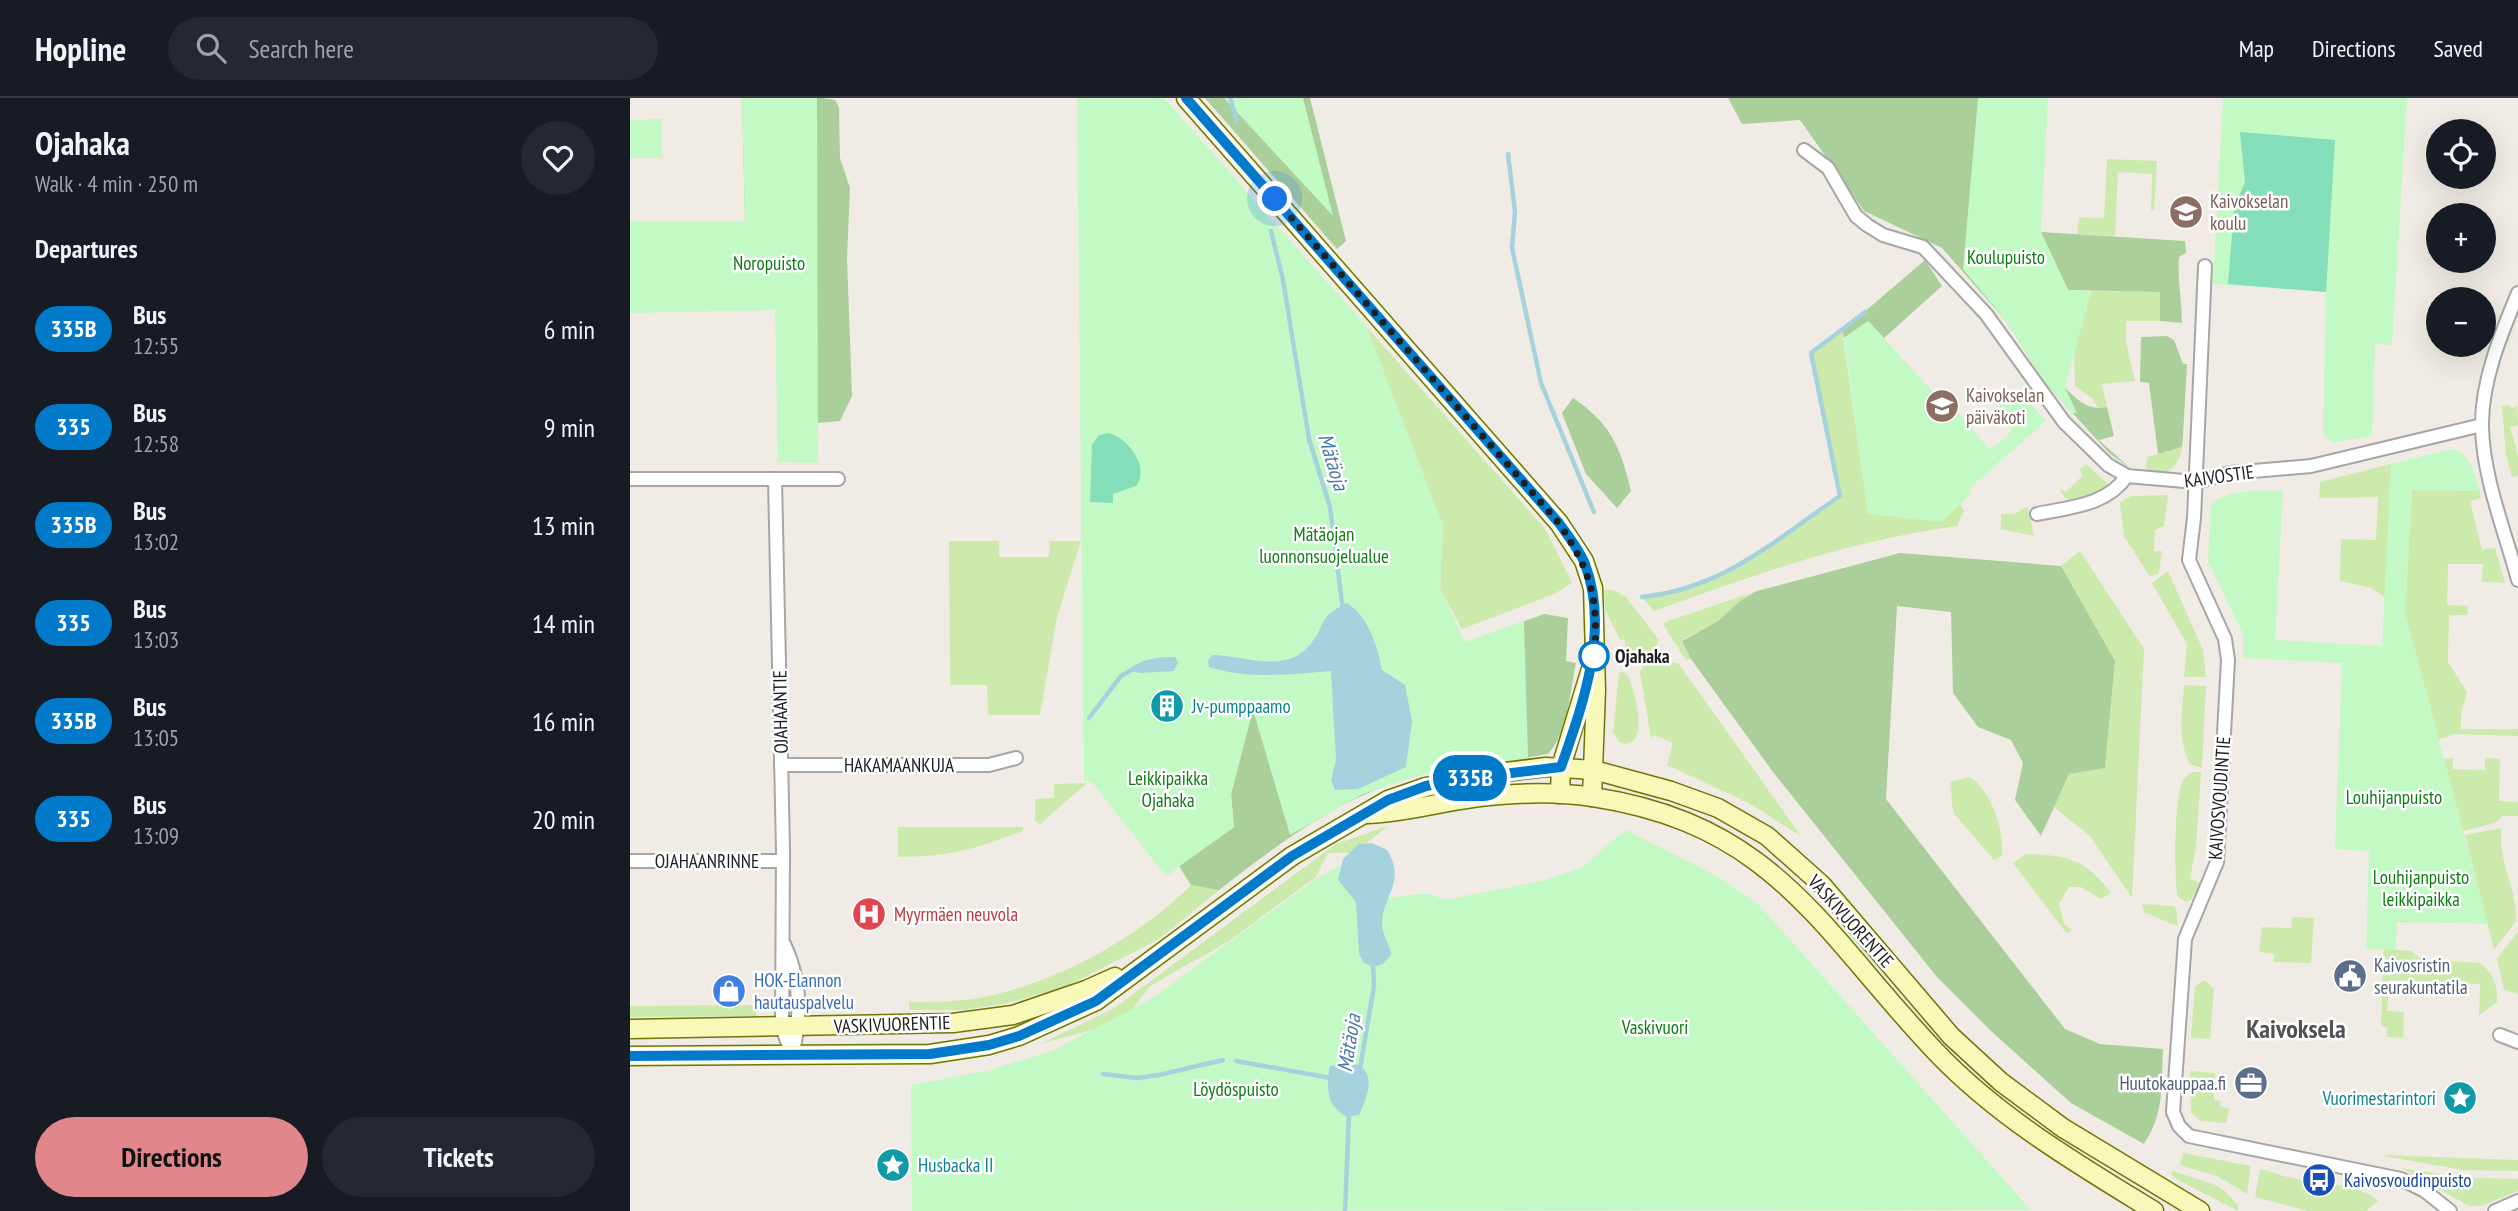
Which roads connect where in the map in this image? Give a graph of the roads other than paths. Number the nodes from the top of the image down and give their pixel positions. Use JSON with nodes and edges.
{"nodes":[{"id":1,"x":1186,"y":98,"type":"edge"},
{"id":2,"x":1804,"y":150,"type":"dead end"},
{"id":3,"x":2205,"y":266,"type":"dead end"},
{"id":4,"x":2518,"y":293,"type":"edge"},
{"id":5,"x":2482,"y":425,"type":"junction"},
{"id":6,"x":2127,"y":476,"type":"junction"},
{"id":7,"x":775,"y":479,"type":"junction"},
{"id":8,"x":838,"y":479,"type":"dead end"},
{"id":9,"x":630,"y":480,"type":"edge"},
{"id":10,"x":2196,"y":482,"type":"junction"},
{"id":11,"x":2037,"y":514,"type":"dead end"},
{"id":12,"x":2518,"y":580,"type":"edge"},
{"id":13,"x":1594,"y":659,"type":"junction"},
{"id":14,"x":1016,"y":758,"type":"dead end"},
{"id":15,"x":781,"y":765,"type":"junction"},
{"id":16,"x":1561,"y":767,"type":"junction"},
{"id":17,"x":1594,"y":770,"type":"junction"},
{"id":18,"x":1560,"y":794,"type":"junction"},
{"id":19,"x":1592,"y":797,"type":"junction"},
{"id":20,"x":1366,"y":814,"type":"junction"},
{"id":21,"x":630,"y":861,"type":"edge"},
{"id":22,"x":783,"y":861,"type":"junction"},
{"id":23,"x":1144,"y":963,"type":"junction"},
{"id":24,"x":791,"y":1027,"type":"junction"},
{"id":25,"x":630,"y":1029,"type":"edge"},
{"id":26,"x":2500,"y":1035,"type":"dead end"},
{"id":27,"x":2518,"y":1042,"type":"edge"},
{"id":28,"x":792,"y":1055,"type":"junction"},
{"id":29,"x":630,"y":1056,"type":"edge"},
{"id":30,"x":2518,"y":1201,"type":"edge"},
{"id":31,"x":2154,"y":1211,"type":"edge"},
{"id":32,"x":2200,"y":1211,"type":"edge"},
{"id":33,"x":2450,"y":1211,"type":"edge"},
{"id":34,"x":2495,"y":1211,"type":"edge"}],
"edges":[{"from":1,"to":13,"type":"main road"},
{"from":2,"to":6,"type":"street"},
{"from":3,"to":10,"type":"street","name":"KAIVOSVOUDINTIE"},
{"from":4,"to":5,"type":"street"},
{"from":5,"to":10,"type":"street","name":"KAIVOSTIE"},
{"from":5,"to":12,"type":"street"},
{"from":6,"to":10,"type":"street","name":"KAIVOSTIE"},
{"from":6,"to":11,"type":"street"},
{"from":7,"to":8,"type":"street"},
{"from":7,"to":9,"type":"street"},
{"from":7,"to":15,"type":"street","name":"OJAHAANTIE"},
{"from":10,"to":33,"type":"street","name":"KAIVOSVOUDINTIE"},
{"from":13,"to":16,"type":"main road"},
{"from":13,"to":17,"type":"main road"},
{"from":14,"to":15,"type":"street","name":"HAKAMAANKUJA"},
{"from":15,"to":22,"type":"street","name":"OJAHAANTIE"},
{"from":16,"to":17,"type":"main road","name":"VASKIVUORENTIE"},
{"from":16,"to":18,"type":"main road"},
{"from":16,"to":20,"type":"main road","name":"VASKIVUORENTIE"},
{"from":17,"to":19,"type":"main road"},
{"from":17,"to":32,"type":"main road","name":"VASKIVUORENTIE"},
{"from":18,"to":19,"type":"main road","name":"VASKIVUORENTIE"},
{"from":18,"to":20,"type":"main road","name":"VASKIVUORENTIE"},
{"from":19,"to":31,"type":"main road","name":"VASKIVUORENTIE"},
{"from":20,"to":23,"type":"main road","name":"VASKIVUORENTIE"},
{"from":21,"to":22,"type":"street","name":"OJAHAANRINNE"},
{"from":22,"to":24,"type":"street","name":"OJAHAANTIE"},
{"from":23,"to":24,"type":"main road","name":"VASKIVUORENTIE"},
{"from":23,"to":28,"type":"main road","name":"VASKIVUORENTIE"},
{"from":24,"to":25,"type":"main road","name":"VASKIVUORENTIE"},
{"from":24,"to":28,"type":"street","name":"OJAHAANTIE"},
{"from":26,"to":27,"type":"street"},
{"from":28,"to":29,"type":"main road","name":"VASKIVUORENTIE"},
{"from":30,"to":34,"type":"street"}]}
